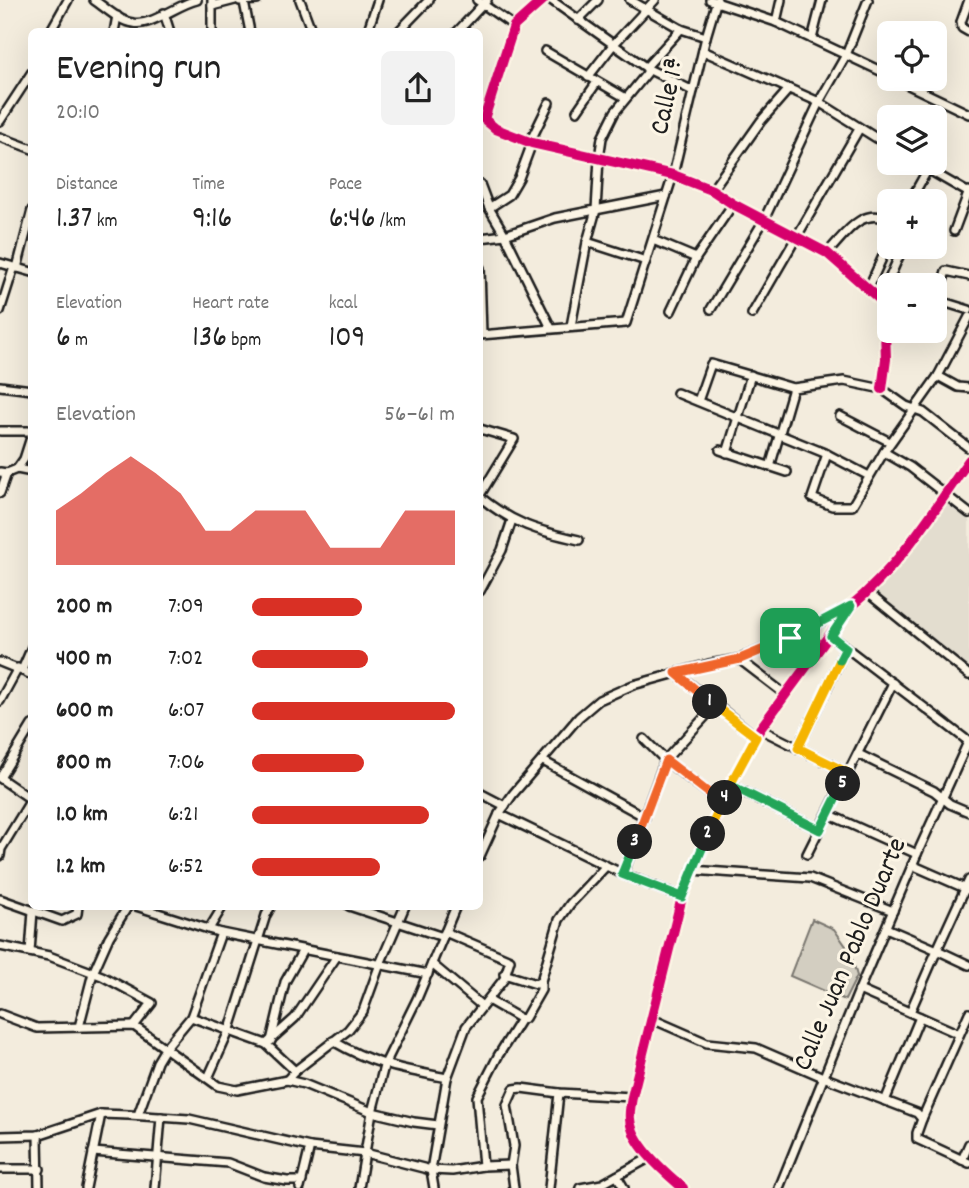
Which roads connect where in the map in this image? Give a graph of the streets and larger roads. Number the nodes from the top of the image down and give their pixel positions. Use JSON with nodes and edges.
{"nodes":[{"id":1,"x":68,"y":0,"type":"edge"},
{"id":2,"x":94,"y":0,"type":"edge"},
{"id":3,"x":197,"y":0,"type":"edge"},
{"id":4,"x":257,"y":0,"type":"edge"},
{"id":5,"x":300,"y":0,"type":"edge"},
{"id":6,"x":378,"y":0,"type":"edge"},
{"id":7,"x":429,"y":0,"type":"edge"},
{"id":8,"x":543,"y":0,"type":"edge"},
{"id":9,"x":551,"y":0,"type":"edge"},
{"id":10,"x":598,"y":0,"type":"edge"},
{"id":11,"x":630,"y":0,"type":"edge"},
{"id":12,"x":655,"y":0,"type":"edge"},
{"id":13,"x":781,"y":0,"type":"edge"},
{"id":14,"x":822,"y":0,"type":"edge"},
{"id":15,"x":868,"y":0,"type":"edge"},
{"id":16,"x":239,"y":1,"type":"edge"},
{"id":17,"x":715,"y":1,"type":"edge"},
{"id":18,"x":969,"y":1,"type":"edge"},
{"id":19,"x":482,"y":2,"type":"edge"},
{"id":20,"x":212,"y":3,"type":"edge"},
{"id":21,"x":646,"y":10,"type":"junction"},
{"id":22,"x":164,"y":13,"type":"junction"},
{"id":23,"x":117,"y":16,"type":"junction"},
{"id":24,"x":578,"y":20,"type":"junction"},
{"id":25,"x":776,"y":22,"type":"junction"},
{"id":26,"x":514,"y":26,"type":"junction"},
{"id":27,"x":52,"y":28,"type":"edge"},
{"id":28,"x":115,"y":28,"type":"edge"},
{"id":29,"x":169,"y":28,"type":"edge"},
{"id":30,"x":212,"y":28,"type":"edge"},
{"id":31,"x":249,"y":28,"type":"edge"},
{"id":32,"x":310,"y":28,"type":"edge"},
{"id":33,"x":370,"y":28,"type":"edge"},
{"id":34,"x":402,"y":28,"type":"edge"},
{"id":35,"x":460,"y":28,"type":"edge"},
{"id":36,"x":681,"y":29,"type":"junction"},
{"id":37,"x":969,"y":32,"type":"edge"},
{"id":38,"x":706,"y":37,"type":"junction"},
{"id":39,"x":812,"y":39,"type":"junction"},
{"id":40,"x":613,"y":45,"type":"junction"},
{"id":41,"x":545,"y":51,"type":"dead end"},
{"id":42,"x":703,"y":51,"type":"junction"},
{"id":43,"x":846,"y":55,"type":"junction"},
{"id":44,"x":648,"y":69,"type":"junction"},
{"id":45,"x":877,"y":69,"type":"edge"},
{"id":46,"x":588,"y":77,"type":"junction"},
{"id":47,"x":28,"y":78,"type":"edge"},
{"id":48,"x":597,"y":82,"type":"junction"},
{"id":49,"x":789,"y":89,"type":"junction"},
{"id":50,"x":693,"y":91,"type":"junction"},
{"id":51,"x":921,"y":91,"type":"edge"},
{"id":52,"x":626,"y":98,"type":"junction"},
{"id":53,"x":819,"y":102,"type":"junction"},
{"id":54,"x":549,"y":103,"type":"dead end"},
{"id":55,"x":577,"y":111,"type":"dead end"},
{"id":56,"x":969,"y":114,"type":"edge"},
{"id":57,"x":0,"y":121,"type":"edge"},
{"id":58,"x":859,"y":129,"type":"junction"},
{"id":59,"x":0,"y":137,"type":"edge"},
{"id":60,"x":877,"y":139,"type":"edge"},
{"id":61,"x":531,"y":143,"type":"junction"},
{"id":62,"x":28,"y":148,"type":"edge"},
{"id":63,"x":599,"y":158,"type":"junction"},
{"id":64,"x":939,"y":175,"type":"edge"},
{"id":65,"x":673,"y":176,"type":"junction"},
{"id":66,"x":712,"y":190,"type":"junction"},
{"id":67,"x":483,"y":192,"type":"edge"},
{"id":68,"x":969,"y":192,"type":"edge"},
{"id":69,"x":666,"y":196,"type":"junction"},
{"id":70,"x":733,"y":204,"type":"junction"},
{"id":71,"x":489,"y":208,"type":"junction"},
{"id":72,"x":596,"y":210,"type":"junction"},
{"id":73,"x":877,"y":215,"type":"edge"},
{"id":74,"x":764,"y":220,"type":"junction"},
{"id":75,"x":28,"y":230,"type":"edge"},
{"id":76,"x":954,"y":231,"type":"dead end"},
{"id":77,"x":505,"y":235,"type":"junction"},
{"id":78,"x":795,"y":237,"type":"junction"},
{"id":79,"x":483,"y":238,"type":"edge"},
{"id":80,"x":653,"y":240,"type":"junction"},
{"id":81,"x":587,"y":242,"type":"junction"},
{"id":82,"x":827,"y":253,"type":"junction"},
{"id":83,"x":696,"y":258,"type":"junction"},
{"id":84,"x":882,"y":259,"type":"edge"},
{"id":85,"x":646,"y":261,"type":"junction"},
{"id":86,"x":0,"y":263,"type":"edge"},
{"id":87,"x":16,"y":267,"type":"junction"},
{"id":88,"x":28,"y":271,"type":"edge"},
{"id":89,"x":969,"y":276,"type":"edge"},
{"id":90,"x":868,"y":289,"type":"junction"},
{"id":91,"x":877,"y":297,"type":"edge"},
{"id":92,"x":711,"y":309,"type":"dead end"},
{"id":93,"x":969,"y":310,"type":"edge"},
{"id":94,"x":0,"y":311,"type":"edge"},
{"id":95,"x":671,"y":311,"type":"dead end"},
{"id":96,"x":752,"y":314,"type":"dead end"},
{"id":97,"x":969,"y":317,"type":"edge"},
{"id":98,"x":571,"y":326,"type":"junction"},
{"id":99,"x":551,"y":328,"type":"junction"},
{"id":100,"x":965,"y":332,"type":"edge"},
{"id":101,"x":483,"y":335,"type":"edge"},
{"id":102,"x":886,"y":343,"type":"edge"},
{"id":103,"x":751,"y":375,"type":"junction"},
{"id":104,"x":938,"y":376,"type":"junction"},
{"id":105,"x":0,"y":386,"type":"edge"},
{"id":106,"x":793,"y":388,"type":"junction"},
{"id":107,"x":969,"y":388,"type":"edge"},
{"id":108,"x":881,"y":389,"type":"junction"},
{"id":109,"x":28,"y":390,"type":"edge"},
{"id":110,"x":677,"y":393,"type":"dead end"},
{"id":111,"x":698,"y":401,"type":"junction"},
{"id":112,"x":915,"y":408,"type":"junction"},
{"id":113,"x":840,"y":416,"type":"dead end"},
{"id":114,"x":738,"y":417,"type":"junction"},
{"id":115,"x":483,"y":430,"type":"edge"},
{"id":116,"x":0,"y":431,"type":"edge"},
{"id":117,"x":28,"y":433,"type":"edge"},
{"id":118,"x":778,"y":434,"type":"junction"},
{"id":119,"x":890,"y":442,"type":"junction"},
{"id":120,"x":28,"y":446,"type":"edge"},
{"id":121,"x":969,"y":448,"type":"edge"},
{"id":122,"x":884,"y":452,"type":"junction"},
{"id":123,"x":827,"y":454,"type":"junction"},
{"id":124,"x":969,"y":460,"type":"edge"},
{"id":125,"x":770,"y":467,"type":"junction"},
{"id":126,"x":17,"y":469,"type":"junction"},
{"id":127,"x":28,"y":471,"type":"edge"},
{"id":128,"x":787,"y":472,"type":"dead end"},
{"id":129,"x":3,"y":473,"type":"edge"},
{"id":130,"x":869,"y":476,"type":"junction"},
{"id":131,"x":483,"y":491,"type":"edge"},
{"id":132,"x":0,"y":493,"type":"edge"},
{"id":133,"x":945,"y":494,"type":"junction"},
{"id":134,"x":483,"y":498,"type":"edge"},
{"id":135,"x":969,"y":513,"type":"edge"},
{"id":136,"x":512,"y":520,"type":"junction"},
{"id":137,"x":579,"y":540,"type":"dead end"},
{"id":138,"x":483,"y":585,"type":"edge"},
{"id":139,"x":868,"y":593,"type":"junction"},
{"id":140,"x":851,"y":606,"type":"junction"},
{"id":141,"x":831,"y":636,"type":"junction"},
{"id":142,"x":846,"y":648,"type":"junction"},
{"id":143,"x":28,"y":654,"type":"edge"},
{"id":144,"x":740,"y":659,"type":"junction"},
{"id":145,"x":0,"y":662,"type":"edge"},
{"id":146,"x":20,"y":669,"type":"junction"},
{"id":147,"x":28,"y":673,"type":"edge"},
{"id":148,"x":676,"y":673,"type":"junction"},
{"id":149,"x":969,"y":675,"type":"edge"},
{"id":150,"x":893,"y":683,"type":"junction"},
{"id":151,"x":786,"y":695,"type":"junction"},
{"id":152,"x":0,"y":701,"type":"edge"},
{"id":153,"x":715,"y":706,"type":"junction"},
{"id":154,"x":760,"y":729,"type":"junction"},
{"id":155,"x":28,"y":730,"type":"edge"},
{"id":156,"x":756,"y":737,"type":"junction"},
{"id":157,"x":644,"y":739,"type":"dead end"},
{"id":158,"x":969,"y":741,"type":"edge"},
{"id":159,"x":798,"y":748,"type":"junction"},
{"id":160,"x":858,"y":754,"type":"junction"},
{"id":161,"x":666,"y":760,"type":"junction"},
{"id":162,"x":543,"y":761,"type":"junction"},
{"id":163,"x":848,"y":773,"type":"junction"},
{"id":164,"x":0,"y":778,"type":"edge"},
{"id":165,"x":730,"y":785,"type":"junction"},
{"id":166,"x":483,"y":795,"type":"edge"},
{"id":167,"x":28,"y":798,"type":"edge"},
{"id":168,"x":942,"y":798,"type":"junction"},
{"id":169,"x":723,"y":804,"type":"junction"},
{"id":170,"x":28,"y":805,"type":"edge"},
{"id":171,"x":505,"y":806,"type":"junction"},
{"id":172,"x":969,"y":812,"type":"edge"},
{"id":173,"x":499,"y":814,"type":"junction"},
{"id":174,"x":828,"y":814,"type":"junction"},
{"id":175,"x":645,"y":817,"type":"junction"},
{"id":176,"x":820,"y":830,"type":"junction"},
{"id":177,"x":483,"y":849,"type":"edge"},
{"id":178,"x":807,"y":854,"type":"dead end"},
{"id":179,"x":917,"y":854,"type":"junction"},
{"id":180,"x":0,"y":856,"type":"edge"},
{"id":181,"x":912,"y":865,"type":"junction"},
{"id":182,"x":606,"y":866,"type":"junction"},
{"id":183,"x":692,"y":870,"type":"junction"},
{"id":184,"x":622,"y":874,"type":"junction"},
{"id":185,"x":969,"y":880,"type":"edge"},
{"id":186,"x":967,"y":889,"type":"edge"},
{"id":187,"x":682,"y":897,"type":"junction"},
{"id":188,"x":0,"y":899,"type":"edge"},
{"id":189,"x":28,"y":908,"type":"edge"},
{"id":190,"x":32,"y":910,"type":"edge"},
{"id":191,"x":34,"y":910,"type":"edge"},
{"id":192,"x":78,"y":910,"type":"edge"},
{"id":193,"x":126,"y":910,"type":"edge"},
{"id":194,"x":162,"y":910,"type":"edge"},
{"id":195,"x":221,"y":910,"type":"edge"},
{"id":196,"x":270,"y":910,"type":"edge"},
{"id":197,"x":362,"y":910,"type":"edge"},
{"id":198,"x":403,"y":910,"type":"edge"},
{"id":199,"x":454,"y":910,"type":"edge"},
{"id":200,"x":892,"y":911,"type":"junction"},
{"id":201,"x":398,"y":921,"type":"junction"},
{"id":202,"x":886,"y":928,"type":"junction"},
{"id":203,"x":209,"y":929,"type":"junction"},
{"id":204,"x":221,"y":933,"type":"junction"},
{"id":205,"x":444,"y":935,"type":"junction"},
{"id":206,"x":258,"y":941,"type":"junction"},
{"id":207,"x":0,"y":946,"type":"edge"},
{"id":208,"x":303,"y":950,"type":"junction"},
{"id":209,"x":937,"y":950,"type":"junction"},
{"id":210,"x":30,"y":952,"type":"junction"},
{"id":211,"x":337,"y":956,"type":"junction"},
{"id":212,"x":380,"y":964,"type":"junction"},
{"id":213,"x":432,"y":964,"type":"junction"},
{"id":214,"x":969,"y":965,"type":"edge"},
{"id":215,"x":93,"y":973,"type":"junction"},
{"id":216,"x":428,"y":974,"type":"junction"},
{"id":217,"x":504,"y":974,"type":"junction"},
{"id":218,"x":541,"y":981,"type":"junction"},
{"id":219,"x":859,"y":989,"type":"junction"},
{"id":220,"x":485,"y":1003,"type":"junction"},
{"id":221,"x":910,"y":1012,"type":"junction"},
{"id":222,"x":969,"y":1013,"type":"edge"},
{"id":223,"x":0,"y":1014,"type":"edge"},
{"id":224,"x":191,"y":1017,"type":"junction"},
{"id":225,"x":920,"y":1017,"type":"junction"},
{"id":226,"x":521,"y":1019,"type":"junction"},
{"id":227,"x":652,"y":1019,"type":"junction"},
{"id":228,"x":967,"y":1024,"type":"edge"},
{"id":229,"x":134,"y":1026,"type":"junction"},
{"id":230,"x":79,"y":1027,"type":"junction"},
{"id":231,"x":230,"y":1029,"type":"junction"},
{"id":232,"x":959,"y":1034,"type":"junction"},
{"id":233,"x":333,"y":1041,"type":"junction"},
{"id":234,"x":268,"y":1042,"type":"junction"},
{"id":235,"x":166,"y":1047,"type":"junction"},
{"id":236,"x":384,"y":1066,"type":"junction"},
{"id":237,"x":295,"y":1071,"type":"junction"},
{"id":238,"x":823,"y":1077,"type":"junction"},
{"id":239,"x":208,"y":1078,"type":"junction"},
{"id":240,"x":447,"y":1078,"type":"junction"},
{"id":241,"x":288,"y":1080,"type":"junction"},
{"id":242,"x":559,"y":1093,"type":"junction"},
{"id":243,"x":632,"y":1097,"type":"junction"},
{"id":244,"x":885,"y":1101,"type":"junction"},
{"id":245,"x":372,"y":1112,"type":"junction"},
{"id":246,"x":101,"y":1114,"type":"junction"},
{"id":247,"x":138,"y":1115,"type":"junction"},
{"id":248,"x":161,"y":1117,"type":"junction"},
{"id":249,"x":922,"y":1119,"type":"junction"},
{"id":250,"x":438,"y":1125,"type":"junction"},
{"id":251,"x":38,"y":1135,"type":"junction"},
{"id":252,"x":0,"y":1136,"type":"edge"},
{"id":253,"x":969,"y":1144,"type":"edge"},
{"id":254,"x":310,"y":1147,"type":"junction"},
{"id":255,"x":93,"y":1152,"type":"junction"},
{"id":256,"x":365,"y":1153,"type":"junction"},
{"id":257,"x":158,"y":1157,"type":"junction"},
{"id":258,"x":651,"y":1157,"type":"junction"},
{"id":259,"x":965,"y":1162,"type":"edge"},
{"id":260,"x":512,"y":1165,"type":"junction"},
{"id":261,"x":483,"y":1166,"type":"junction"},
{"id":262,"x":0,"y":1169,"type":"edge"},
{"id":263,"x":40,"y":1169,"type":"junction"},
{"id":264,"x":431,"y":1170,"type":"junction"},
{"id":265,"x":617,"y":1176,"type":"junction"},
{"id":266,"x":301,"y":1185,"type":"edge"},
{"id":267,"x":600,"y":1186,"type":"edge"},
{"id":268,"x":39,"y":1188,"type":"edge"},
{"id":269,"x":86,"y":1188,"type":"edge"},
{"id":270,"x":155,"y":1188,"type":"edge"},
{"id":271,"x":359,"y":1188,"type":"edge"},
{"id":272,"x":434,"y":1188,"type":"edge"},
{"id":273,"x":514,"y":1188,"type":"edge"},
{"id":274,"x":549,"y":1188,"type":"edge"},
{"id":275,"x":580,"y":1188,"type":"edge"},
{"id":276,"x":624,"y":1188,"type":"edge"},
{"id":277,"x":683,"y":1188,"type":"edge"},
{"id":278,"x":779,"y":1188,"type":"edge"}],
"edges":[{"from":1,"to":27,"type":"street"},
{"from":2,"to":23,"type":"street"},
{"from":3,"to":22,"type":"street"},
{"from":4,"to":16,"type":"street"},
{"from":5,"to":32,"type":"street"},
{"from":6,"to":33,"type":"street"},
{"from":7,"to":34,"type":"street"},
{"from":8,"to":26,"type":"street"},
{"from":9,"to":24,"type":"street"},
{"from":10,"to":24,"type":"street"},
{"from":11,"to":21,"type":"street"},
{"from":12,"to":21,"type":"street"},
{"from":13,"to":25,"type":"street"},
{"from":14,"to":39,"type":"street"},
{"from":15,"to":43,"type":"street"},
{"from":16,"to":20,"type":"street"},
{"from":16,"to":31,"type":"street"},
{"from":17,"to":25,"type":"street"},
{"from":17,"to":38,"type":"street","name":"Calle 1ª"},
{"from":18,"to":37,"type":"street"},
{"from":19,"to":26,"type":"street"},
{"from":19,"to":35,"type":"street"},
{"from":20,"to":30,"type":"street"},
{"from":21,"to":36,"type":"street"},
{"from":21,"to":40,"type":"street"},
{"from":22,"to":23,"type":"street"},
{"from":22,"to":29,"type":"street"},
{"from":23,"to":28,"type":"street"},
{"from":24,"to":40,"type":"street"},
{"from":25,"to":39,"type":"street"},
{"from":26,"to":61,"type":"street"},
{"from":36,"to":38,"type":"street"},
{"from":36,"to":44,"type":"street"},
{"from":38,"to":42,"type":"street","name":"Calle 1ª"},
{"from":39,"to":43,"type":"street"},
{"from":40,"to":44,"type":"street"},
{"from":40,"to":46,"type":"street"},
{"from":41,"to":46,"type":"street"},
{"from":42,"to":49,"type":"street"},
{"from":42,"to":50,"type":"street","name":"Calle 1ª"},
{"from":43,"to":45,"type":"street"},
{"from":43,"to":53,"type":"street"},
{"from":44,"to":50,"type":"street"},
{"from":44,"to":52,"type":"street"},
{"from":46,"to":48,"type":"street"},
{"from":47,"to":57,"type":"street"},
{"from":48,"to":52,"type":"street"},
{"from":48,"to":55,"type":"street"},
{"from":49,"to":53,"type":"street"},
{"from":49,"to":66,"type":"street"},
{"from":50,"to":65,"type":"street","name":"Calle 1ª"},
{"from":51,"to":56,"type":"street"},
{"from":52,"to":63,"type":"street"},
{"from":53,"to":58,"type":"street"},
{"from":53,"to":74,"type":"street"},
{"from":54,"to":61,"type":"street"},
{"from":58,"to":60,"type":"street"},
{"from":58,"to":78,"type":"street"},
{"from":59,"to":62,"type":"street"},
{"from":61,"to":63,"type":"street"},
{"from":61,"to":71,"type":"street"},
{"from":63,"to":65,"type":"street"},
{"from":63,"to":72,"type":"street"},
{"from":64,"to":68,"type":"street"},
{"from":65,"to":66,"type":"street"},
{"from":65,"to":69,"type":"street","name":"Calle 1ª"},
{"from":66,"to":70,"type":"street"},
{"from":67,"to":71,"type":"street"},
{"from":68,"to":76,"type":"street"},
{"from":69,"to":72,"type":"street"},
{"from":69,"to":80,"type":"street","name":"Calle 1ª"},
{"from":70,"to":74,"type":"street"},
{"from":70,"to":83,"type":"street"},
{"from":71,"to":77,"type":"street"},
{"from":72,"to":77,"type":"street"},
{"from":72,"to":81,"type":"street"},
{"from":73,"to":82,"type":"street"},
{"from":74,"to":78,"type":"street"},
{"from":74,"to":92,"type":"street"},
{"from":75,"to":87,"type":"street"},
{"from":77,"to":79,"type":"street"},
{"from":77,"to":99,"type":"street"},
{"from":78,"to":82,"type":"street"},
{"from":78,"to":96,"type":"street"},
{"from":80,"to":83,"type":"street"},
{"from":80,"to":85,"type":"street","name":"Calle 1ª"},
{"from":81,"to":85,"type":"street"},
{"from":81,"to":98,"type":"street"},
{"from":82,"to":90,"type":"street"},
{"from":83,"to":95,"type":"street"},
{"from":84,"to":90,"type":"street"},
{"from":85,"to":98,"type":"street","name":"Calle 1ª"},
{"from":86,"to":87,"type":"street"},
{"from":87,"to":88,"type":"street"},
{"from":87,"to":94,"type":"street"},
{"from":89,"to":93,"type":"street"},
{"from":90,"to":91,"type":"street"},
{"from":97,"to":100,"type":"street"},
{"from":98,"to":99,"type":"street"},
{"from":99,"to":101,"type":"street"},
{"from":100,"to":104,"type":"street"},
{"from":102,"to":108,"type":"street"},
{"from":103,"to":106,"type":"street"},
{"from":103,"to":111,"type":"street"},
{"from":103,"to":114,"type":"street"},
{"from":104,"to":107,"type":"street"},
{"from":104,"to":112,"type":"street"},
{"from":105,"to":109,"type":"street"},
{"from":106,"to":108,"type":"street"},
{"from":106,"to":118,"type":"street"},
{"from":108,"to":112,"type":"street"},
{"from":110,"to":111,"type":"street"},
{"from":111,"to":114,"type":"street"},
{"from":112,"to":119,"type":"street"},
{"from":112,"to":121,"type":"street"},
{"from":113,"to":119,"type":"street"},
{"from":114,"to":118,"type":"street"},
{"from":114,"to":125,"type":"street"},
{"from":115,"to":131,"type":"street"},
{"from":116,"to":117,"type":"street"},
{"from":118,"to":123,"type":"street"},
{"from":118,"to":125,"type":"street"},
{"from":119,"to":122,"type":"street"},
{"from":120,"to":126,"type":"street"},
{"from":122,"to":130,"type":"street"},
{"from":122,"to":133,"type":"street"},
{"from":123,"to":130,"type":"street"},
{"from":123,"to":130,"type":"street"},
{"from":124,"to":133,"type":"street"},
{"from":125,"to":128,"type":"street"},
{"from":126,"to":127,"type":"street"},
{"from":126,"to":129,"type":"street"},
{"from":129,"to":132,"type":"street"},
{"from":133,"to":135,"type":"street"},
{"from":133,"to":139,"type":"street"},
{"from":134,"to":136,"type":"street"},
{"from":136,"to":137,"type":"street"},
{"from":136,"to":138,"type":"street"},
{"from":139,"to":140,"type":"street"},
{"from":139,"to":149,"type":"street"},
{"from":140,"to":141,"type":"street"},
{"from":140,"to":144,"type":"street"},
{"from":141,"to":142,"type":"street"},
{"from":141,"to":151,"type":"street"},
{"from":142,"to":150,"type":"street"},
{"from":142,"to":159,"type":"street"},
{"from":143,"to":146,"type":"street"},
{"from":144,"to":148,"type":"street"},
{"from":144,"to":151,"type":"street"},
{"from":145,"to":146,"type":"street"},
{"from":146,"to":147,"type":"street"},
{"from":146,"to":152,"type":"street"},
{"from":148,"to":153,"type":"street"},
{"from":148,"to":162,"type":"street"},
{"from":150,"to":158,"type":"street"},
{"from":150,"to":160,"type":"street"},
{"from":151,"to":154,"type":"street"},
{"from":153,"to":156,"type":"street"},
{"from":153,"to":161,"type":"street"},
{"from":154,"to":156,"type":"street"},
{"from":154,"to":159,"type":"street"},
{"from":155,"to":164,"type":"street"},
{"from":156,"to":165,"type":"street"},
{"from":157,"to":161,"type":"street"},
{"from":158,"to":168,"type":"street","name":"Calle Juan Pablo Duarte"},
{"from":159,"to":163,"type":"street"},
{"from":160,"to":163,"type":"street"},
{"from":160,"to":168,"type":"street"},
{"from":161,"to":169,"type":"street"},
{"from":161,"to":175,"type":"street"},
{"from":162,"to":171,"type":"street"},
{"from":162,"to":175,"type":"street"},
{"from":163,"to":174,"type":"street"},
{"from":164,"to":167,"type":"street"},
{"from":165,"to":169,"type":"street"},
{"from":165,"to":176,"type":"street"},
{"from":166,"to":171,"type":"street"},
{"from":168,"to":172,"type":"street"},
{"from":168,"to":179,"type":"street","name":"Calle Juan Pablo Duarte"},
{"from":169,"to":183,"type":"street"},
{"from":170,"to":180,"type":"street"},
{"from":171,"to":173,"type":"street"},
{"from":173,"to":177,"type":"street"},
{"from":173,"to":182,"type":"street"},
{"from":174,"to":176,"type":"street"},
{"from":174,"to":179,"type":"street"},
{"from":175,"to":184,"type":"street"},
{"from":176,"to":178,"type":"street"},
{"from":179,"to":181,"type":"street","name":"Calle Juan Pablo Duarte"},
{"from":181,"to":186,"type":"street"},
{"from":181,"to":200,"type":"street","name":"Calle Juan Pablo Duarte"},
{"from":182,"to":184,"type":"street"},
{"from":182,"to":218,"type":"street"},
{"from":183,"to":187,"type":"street"},
{"from":183,"to":200,"type":"street"},
{"from":184,"to":187,"type":"street"},
{"from":185,"to":186,"type":"street"},
{"from":186,"to":209,"type":"street"},
{"from":187,"to":227,"type":"street"},
{"from":188,"to":189,"type":"street"},
{"from":190,"to":210,"type":"street"},
{"from":191,"to":192,"type":"street"},
{"from":193,"to":215,"type":"street"},
{"from":194,"to":203,"type":"street"},
{"from":195,"to":203,"type":"street"},
{"from":196,"to":206,"type":"street"},
{"from":197,"to":201,"type":"street"},
{"from":198,"to":201,"type":"street"},
{"from":199,"to":205,"type":"street"},
{"from":200,"to":202,"type":"street","name":"Calle Juan Pablo Duarte"},
{"from":201,"to":205,"type":"street"},
{"from":201,"to":212,"type":"street"},
{"from":202,"to":209,"type":"street"},
{"from":202,"to":219,"type":"street","name":"Calle Juan Pablo Duarte"},
{"from":203,"to":204,"type":"street"},
{"from":204,"to":206,"type":"street"},
{"from":204,"to":224,"type":"street"},
{"from":205,"to":213,"type":"street"},
{"from":205,"to":217,"type":"street"},
{"from":206,"to":208,"type":"street"},
{"from":206,"to":231,"type":"street"},
{"from":207,"to":210,"type":"street"},
{"from":208,"to":211,"type":"street"},
{"from":208,"to":234,"type":"street"},
{"from":209,"to":214,"type":"street"},
{"from":209,"to":221,"type":"street"},
{"from":210,"to":215,"type":"street"},
{"from":211,"to":212,"type":"street"},
{"from":211,"to":234,"type":"street"},
{"from":212,"to":216,"type":"street"},
{"from":212,"to":233,"type":"street"},
{"from":213,"to":216,"type":"street"},
{"from":213,"to":220,"type":"street"},
{"from":215,"to":229,"type":"street"},
{"from":215,"to":230,"type":"street"},
{"from":216,"to":236,"type":"street"},
{"from":217,"to":218,"type":"street"},
{"from":217,"to":220,"type":"street"},
{"from":218,"to":226,"type":"street"},
{"from":219,"to":221,"type":"street"},
{"from":219,"to":238,"type":"street","name":"Calle Juan Pablo Duarte"},
{"from":220,"to":226,"type":"street"},
{"from":220,"to":240,"type":"street"},
{"from":221,"to":225,"type":"street"},
{"from":222,"to":228,"type":"street"},
{"from":223,"to":230,"type":"street"},
{"from":224,"to":231,"type":"street"},
{"from":224,"to":235,"type":"street"},
{"from":225,"to":232,"type":"street"},
{"from":225,"to":244,"type":"street"},
{"from":226,"to":261,"type":"street"},
{"from":227,"to":238,"type":"street"},
{"from":227,"to":243,"type":"street"},
{"from":228,"to":232,"type":"street"},
{"from":229,"to":230,"type":"street"},
{"from":229,"to":235,"type":"street"},
{"from":231,"to":234,"type":"street"},
{"from":231,"to":239,"type":"street"},
{"from":232,"to":249,"type":"street"},
{"from":233,"to":236,"type":"street"},
{"from":233,"to":237,"type":"street"},
{"from":234,"to":237,"type":"street"},
{"from":235,"to":239,"type":"street"},
{"from":235,"to":247,"type":"street"},
{"from":236,"to":240,"type":"street"},
{"from":236,"to":245,"type":"street"},
{"from":237,"to":241,"type":"street"},
{"from":238,"to":244,"type":"street"},
{"from":238,"to":278,"type":"street","name":"Calle Juan Pablo Duarte"},
{"from":239,"to":241,"type":"street"},
{"from":240,"to":250,"type":"street"},
{"from":241,"to":245,"type":"street"},
{"from":242,"to":243,"type":"street"},
{"from":242,"to":260,"type":"street"},
{"from":242,"to":274,"type":"street"},
{"from":243,"to":258,"type":"street"},
{"from":244,"to":249,"type":"street"},
{"from":245,"to":250,"type":"street"},
{"from":245,"to":256,"type":"street"},
{"from":246,"to":247,"type":"street"},
{"from":246,"to":251,"type":"street"},
{"from":246,"to":255,"type":"street"},
{"from":247,"to":248,"type":"street"},
{"from":248,"to":254,"type":"street"},
{"from":248,"to":257,"type":"street"},
{"from":249,"to":259,"type":"street"},
{"from":250,"to":264,"type":"street"},
{"from":251,"to":252,"type":"street"},
{"from":251,"to":263,"type":"street"},
{"from":253,"to":259,"type":"street"},
{"from":254,"to":256,"type":"street"},
{"from":254,"to":266,"type":"street"},
{"from":255,"to":257,"type":"street"},
{"from":255,"to":269,"type":"street"},
{"from":256,"to":264,"type":"street"},
{"from":256,"to":271,"type":"street"},
{"from":257,"to":266,"type":"street"},
{"from":257,"to":270,"type":"street"},
{"from":258,"to":265,"type":"street"},
{"from":258,"to":277,"type":"street"},
{"from":260,"to":261,"type":"street"},
{"from":260,"to":273,"type":"street"},
{"from":261,"to":264,"type":"street"},
{"from":262,"to":263,"type":"street"},
{"from":263,"to":268,"type":"street"},
{"from":264,"to":272,"type":"street"},
{"from":265,"to":267,"type":"street"},
{"from":265,"to":276,"type":"street"},
{"from":267,"to":275,"type":"street"}]}
